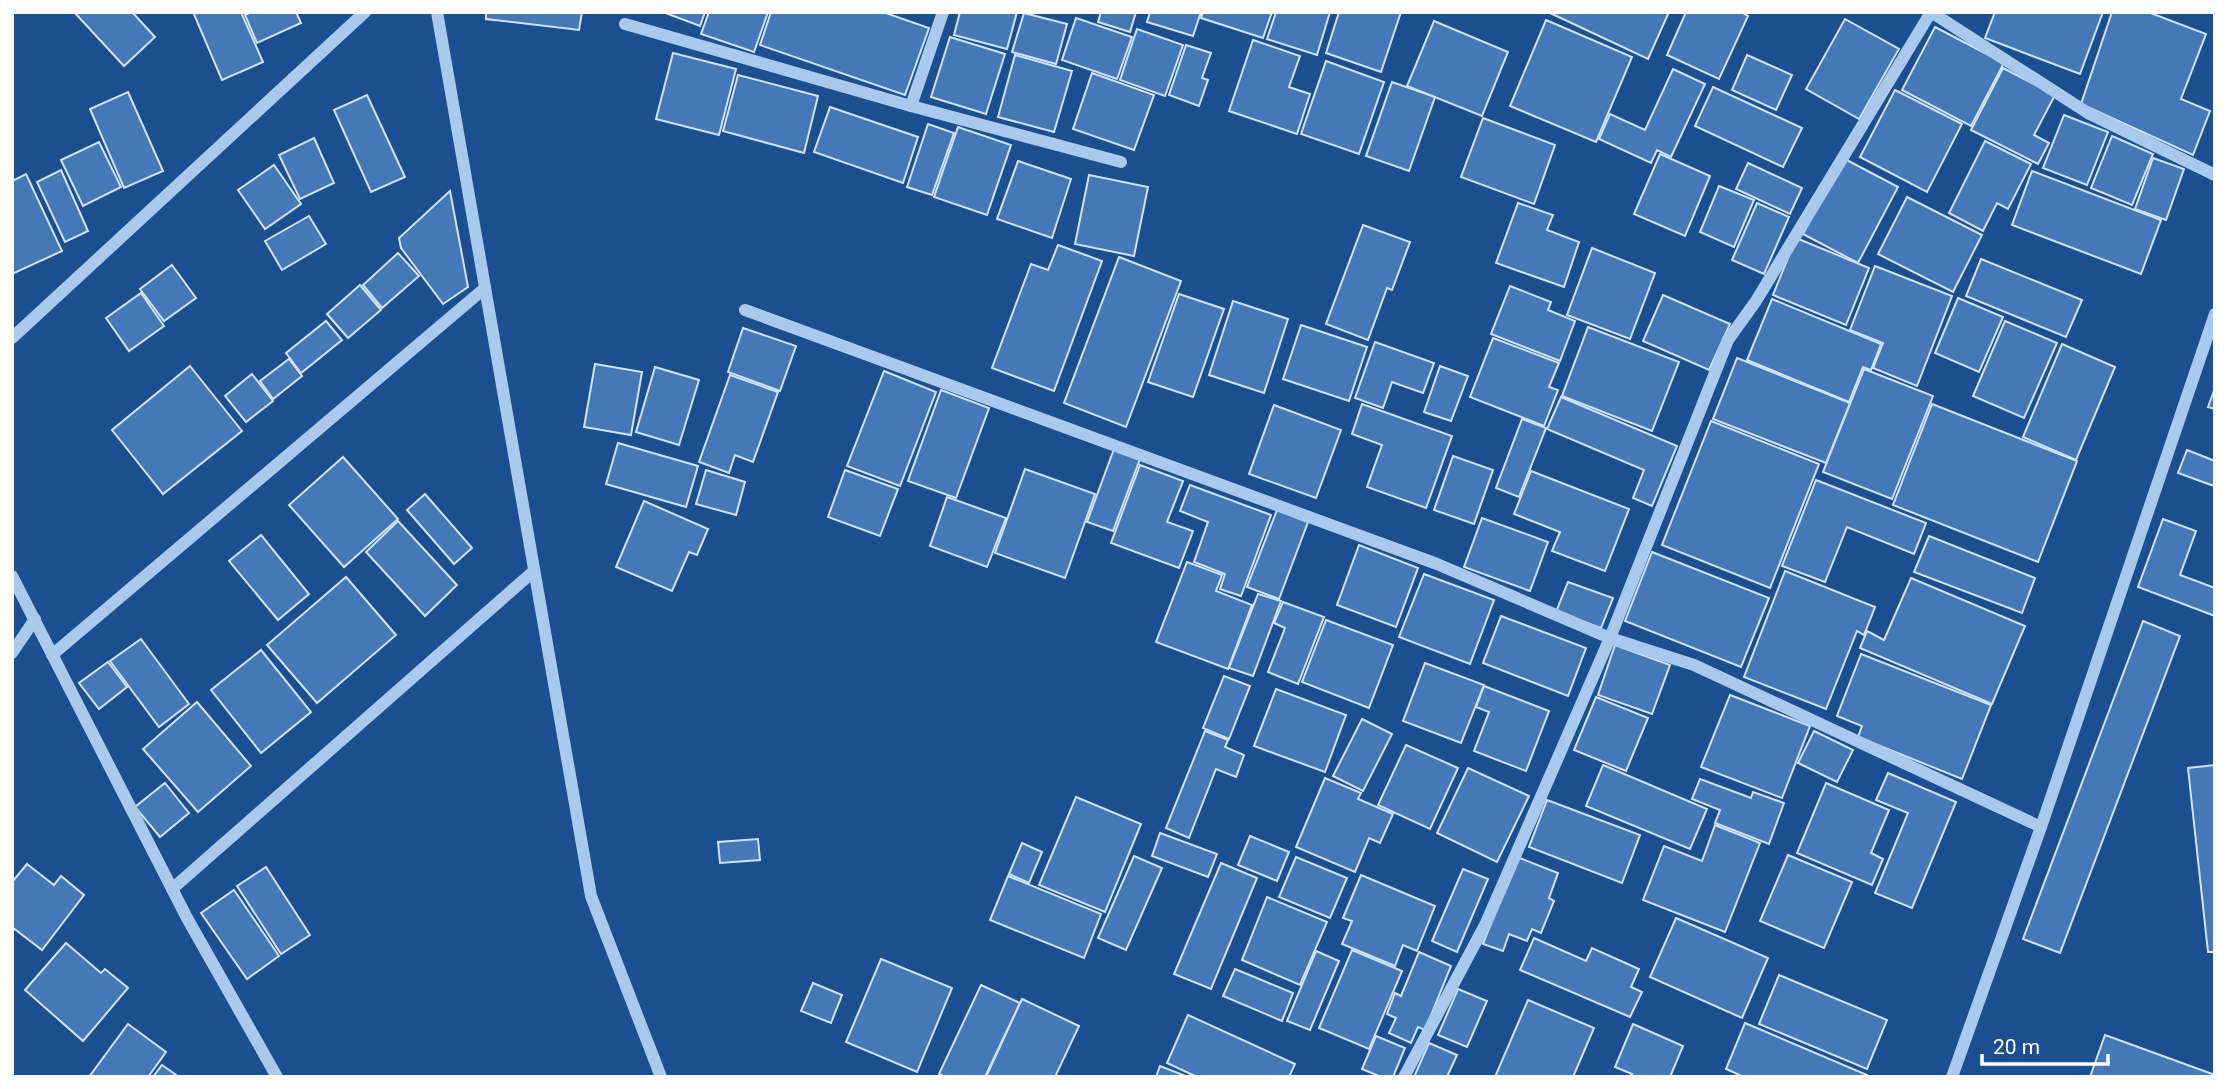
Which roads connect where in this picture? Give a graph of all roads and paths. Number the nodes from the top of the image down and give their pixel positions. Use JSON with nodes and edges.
{"nodes":[{"id":1,"x":365,"y":12,"type":"edge"},
{"id":2,"x":437,"y":12,"type":"edge"},
{"id":3,"x":943,"y":12,"type":"edge"},
{"id":4,"x":1931,"y":12,"type":"edge"},
{"id":5,"x":625,"y":24,"type":"dead end"},
{"id":6,"x":911,"y":106,"type":"junction"},
{"id":7,"x":1121,"y":162,"type":"dead end"},
{"id":8,"x":2215,"y":174,"type":"edge"},
{"id":9,"x":485,"y":288,"type":"junction"},
{"id":10,"x":745,"y":310,"type":"dead end"},
{"id":11,"x":2215,"y":314,"type":"edge"},
{"id":12,"x":12,"y":338,"type":"edge"},
{"id":13,"x":534,"y":571,"type":"junction"},
{"id":14,"x":12,"y":576,"type":"edge"},
{"id":15,"x":34,"y":619,"type":"junction"},
{"id":16,"x":1610,"y":638,"type":"junction"},
{"id":17,"x":12,"y":653,"type":"edge"},
{"id":18,"x":52,"y":655,"type":"junction"},
{"id":19,"x":2041,"y":827,"type":"junction"},
{"id":20,"x":172,"y":889,"type":"junction"},
{"id":21,"x":277,"y":1077,"type":"edge"},
{"id":22,"x":661,"y":1077,"type":"edge"},
{"id":23,"x":1404,"y":1077,"type":"edge"},
{"id":24,"x":1952,"y":1077,"type":"edge"}],
"edges":[{"from":1,"to":12,"type":"street"},
{"from":2,"to":9,"type":"street"},
{"from":3,"to":6,"type":"street"},
{"from":4,"to":8,"type":"street"},
{"from":4,"to":16,"type":"street"},
{"from":5,"to":6,"type":"street"},
{"from":6,"to":7,"type":"street"},
{"from":9,"to":13,"type":"street"},
{"from":9,"to":18,"type":"street"},
{"from":10,"to":16,"type":"street"},
{"from":11,"to":19,"type":"street"},
{"from":13,"to":20,"type":"street"},
{"from":13,"to":22,"type":"street"},
{"from":14,"to":15,"type":"street"},
{"from":15,"to":17,"type":"street"},
{"from":15,"to":18,"type":"street"},
{"from":16,"to":19,"type":"street"},
{"from":16,"to":23,"type":"street"},
{"from":18,"to":20,"type":"street"},
{"from":19,"to":24,"type":"street"},
{"from":20,"to":21,"type":"street"}]}
